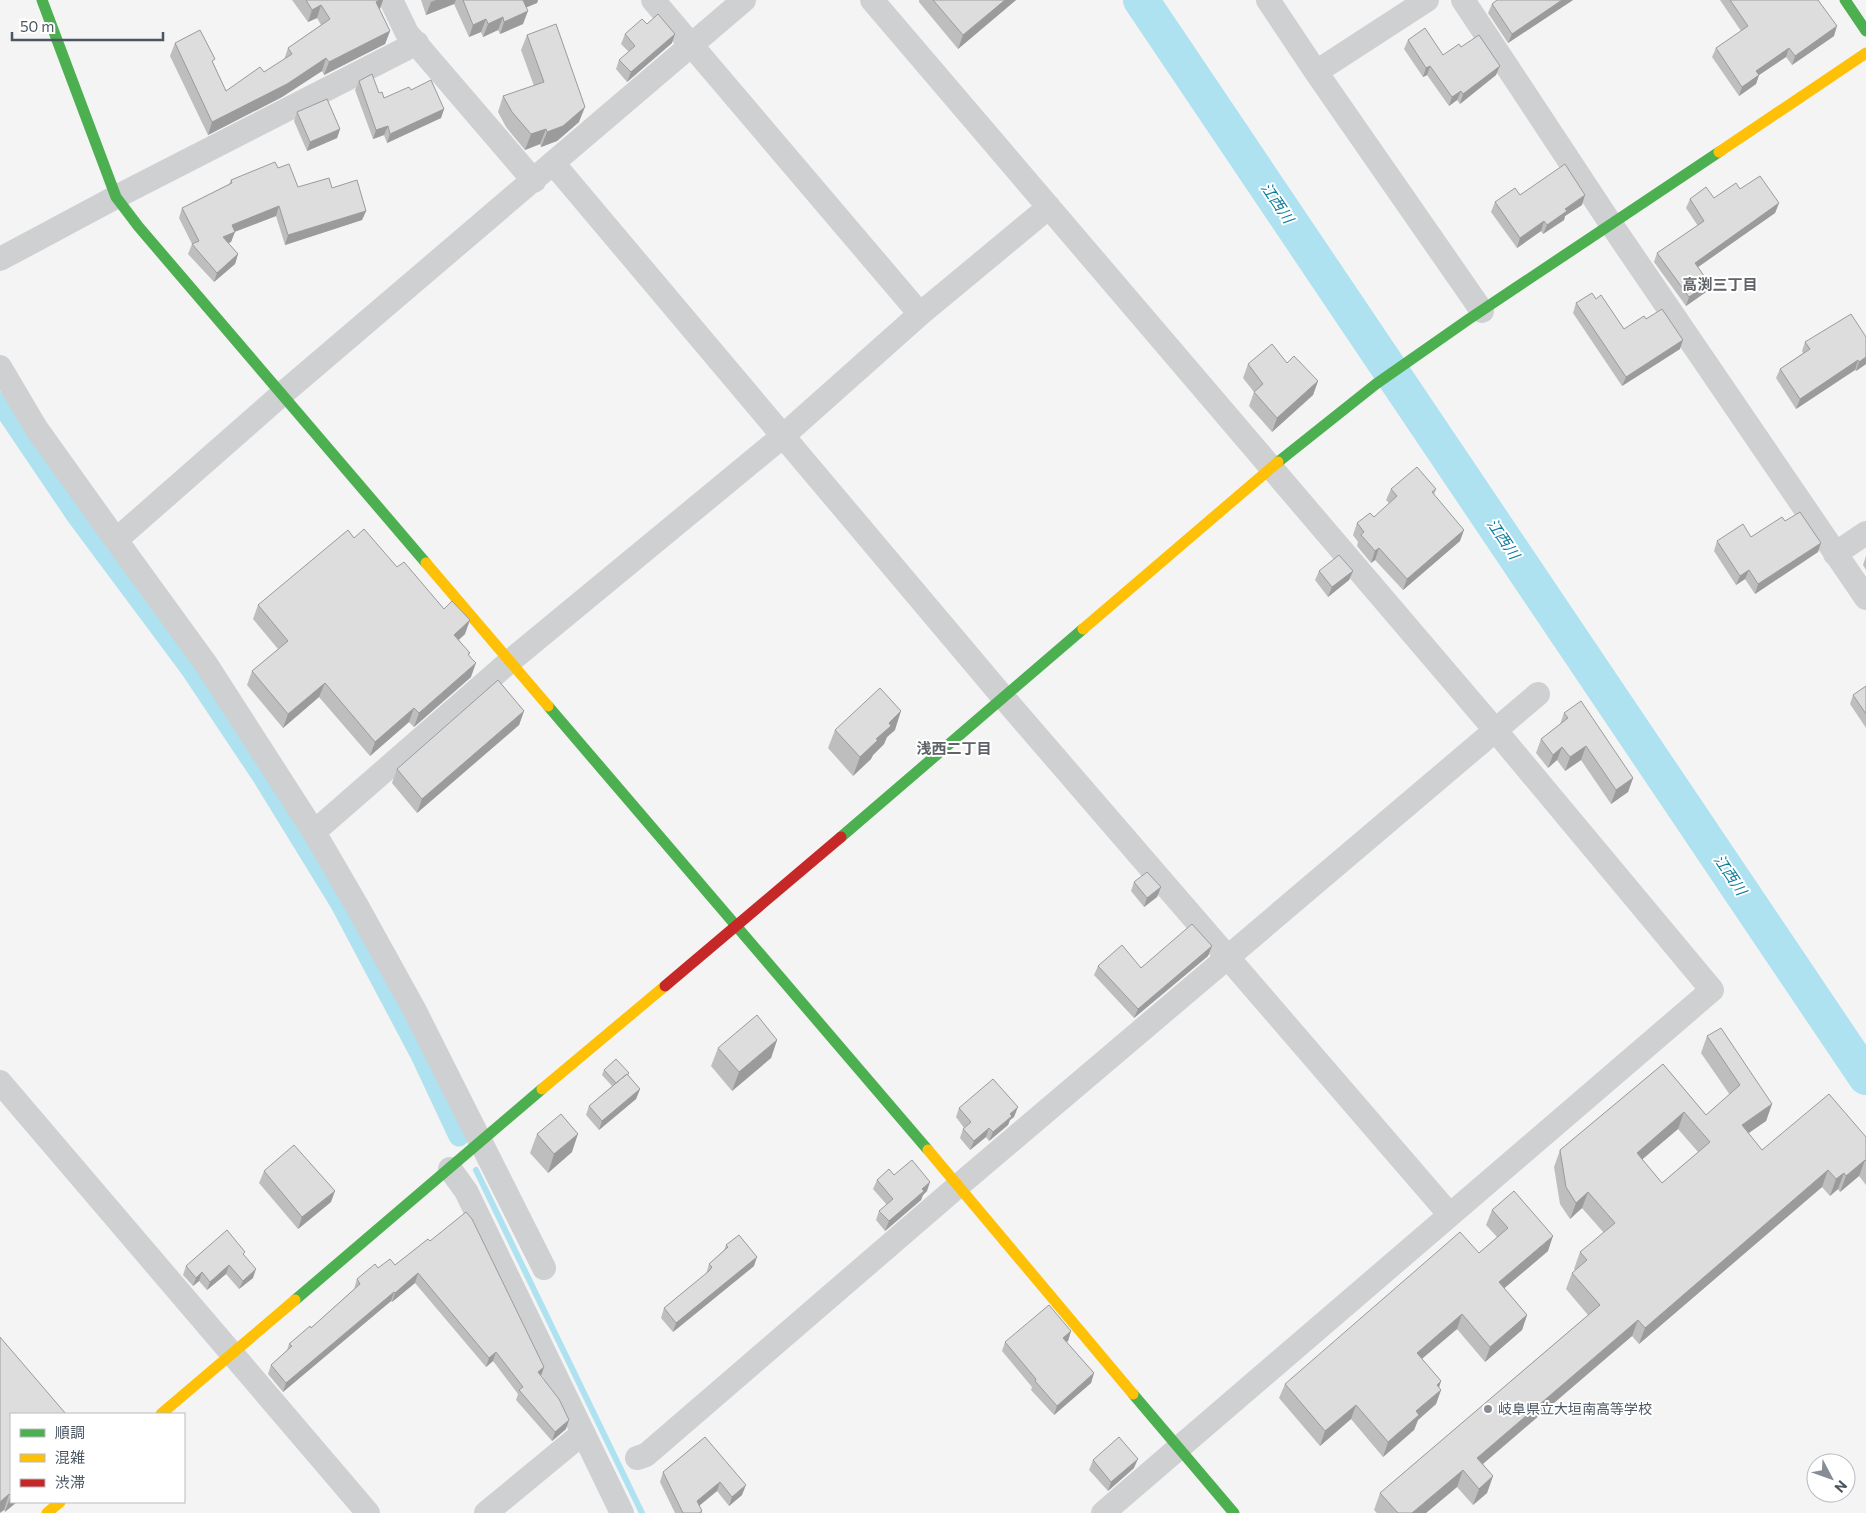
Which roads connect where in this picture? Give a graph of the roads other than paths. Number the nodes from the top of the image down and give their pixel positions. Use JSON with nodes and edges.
{"nodes":[{"id":1,"x":42,"y":0,"type":"edge"},
{"id":2,"x":391,"y":0,"type":"edge"},
{"id":3,"x":653,"y":0,"type":"edge"},
{"id":4,"x":744,"y":0,"type":"edge"},
{"id":5,"x":872,"y":0,"type":"edge"},
{"id":6,"x":1268,"y":0,"type":"edge"},
{"id":7,"x":1427,"y":0,"type":"edge"},
{"id":8,"x":1463,"y":0,"type":"edge"},
{"id":9,"x":1845,"y":0,"type":"edge"},
{"id":10,"x":1866,"y":31,"type":"edge"},
{"id":11,"x":417,"y":43,"type":"junction"},
{"id":12,"x":691,"y":45,"type":"junction"},
{"id":13,"x":1866,"y":53,"type":"edge"},
{"id":14,"x":1316,"y":72,"type":"junction"},
{"id":15,"x":553,"y":163,"type":"junction"},
{"id":16,"x":534,"y":181,"type":"junction"},
{"id":17,"x":116,"y":197,"type":"junction"},
{"id":18,"x":1049,"y":207,"type":"junction"},
{"id":19,"x":1611,"y":224,"type":"junction"},
{"id":20,"x":0,"y":259,"type":"edge"},
{"id":21,"x":920,"y":314,"type":"junction"},
{"id":22,"x":1475,"y":315,"type":"junction"},
{"id":23,"x":0,"y":367,"type":"edge"},
{"id":24,"x":281,"y":395,"type":"junction"},
{"id":25,"x":783,"y":436,"type":"junction"},
{"id":26,"x":1271,"y":468,"type":"junction"},
{"id":27,"x":1866,"y":534,"type":"edge"},
{"id":28,"x":116,"y":540,"type":"junction"},
{"id":29,"x":1835,"y":554,"type":"junction"},
{"id":30,"x":1866,"y":598,"type":"edge"},
{"id":31,"x":509,"y":662,"type":"junction"},
{"id":32,"x":1538,"y":694,"type":"dead end"},
{"id":33,"x":1003,"y":697,"type":"junction"},
{"id":34,"x":1496,"y":731,"type":"junction"},
{"id":35,"x":314,"y":832,"type":"junction"},
{"id":36,"x":736,"y":927,"type":"junction"},
{"id":37,"x":1227,"y":958,"type":"junction"},
{"id":38,"x":0,"y":1082,"type":"edge"},
{"id":39,"x":481,"y":1141,"type":"junction"},
{"id":40,"x":450,"y":1169,"type":"junction"},
{"id":41,"x":958,"y":1186,"type":"junction"},
{"id":42,"x":1450,"y":1215,"type":"junction"},
{"id":43,"x":544,"y":1268,"type":"dead end"},
{"id":44,"x":232,"y":1353,"type":"junction"},
{"id":45,"x":162,"y":1413,"type":"edge"},
{"id":46,"x":584,"y":1434,"type":"junction"},
{"id":47,"x":1180,"y":1448,"type":"junction"},
{"id":48,"x":637,"y":1458,"type":"dead end"},
{"id":49,"x":59,"y":1503,"type":"edge"},
{"id":50,"x":47,"y":1513,"type":"edge"},
{"id":51,"x":368,"y":1513,"type":"edge"},
{"id":52,"x":486,"y":1513,"type":"edge"},
{"id":53,"x":622,"y":1513,"type":"edge"},
{"id":54,"x":1103,"y":1513,"type":"edge"},
{"id":55,"x":1234,"y":1513,"type":"edge"}],
"edges":[{"from":1,"to":17,"type":"street"},
{"from":2,"to":11,"type":"street"},
{"from":3,"to":12,"type":"street"},
{"from":4,"to":12,"type":"street"},
{"from":5,"to":18,"type":"street"},
{"from":6,"to":14,"type":"street"},
{"from":7,"to":14,"type":"street"},
{"from":8,"to":19,"type":"street"},
{"from":9,"to":10,"type":"street"},
{"from":11,"to":16,"type":"street"},
{"from":11,"to":17,"type":"street"},
{"from":12,"to":15,"type":"street"},
{"from":12,"to":21,"type":"street"},
{"from":13,"to":19,"type":"street"},
{"from":14,"to":22,"type":"street"},
{"from":15,"to":16,"type":"street"},
{"from":15,"to":25,"type":"street"},
{"from":16,"to":24,"type":"street"},
{"from":17,"to":20,"type":"street"},
{"from":17,"to":24,"type":"street"},
{"from":18,"to":21,"type":"street"},
{"from":18,"to":26,"type":"street"},
{"from":19,"to":22,"type":"street"},
{"from":19,"to":29,"type":"street"},
{"from":21,"to":25,"type":"street"},
{"from":22,"to":26,"type":"street"},
{"from":23,"to":28,"type":"street"},
{"from":24,"to":28,"type":"street"},
{"from":24,"to":31,"type":"street"},
{"from":25,"to":31,"type":"street"},
{"from":25,"to":33,"type":"street"},
{"from":26,"to":33,"type":"street"},
{"from":26,"to":34,"type":"street"},
{"from":27,"to":29,"type":"street"},
{"from":28,"to":35,"type":"street"},
{"from":29,"to":30,"type":"street"},
{"from":31,"to":35,"type":"street"},
{"from":31,"to":36,"type":"street"},
{"from":32,"to":34,"type":"street"},
{"from":33,"to":36,"type":"street"},
{"from":33,"to":37,"type":"street"},
{"from":34,"to":37,"type":"street"},
{"from":34,"to":42,"type":"street"},
{"from":35,"to":39,"type":"street"},
{"from":36,"to":39,"type":"street"},
{"from":36,"to":41,"type":"street"},
{"from":37,"to":41,"type":"street"},
{"from":37,"to":42,"type":"street"},
{"from":38,"to":44,"type":"street"},
{"from":39,"to":40,"type":"street"},
{"from":39,"to":43,"type":"street"},
{"from":40,"to":44,"type":"street"},
{"from":40,"to":46,"type":"street"},
{"from":41,"to":47,"type":"street"},
{"from":41,"to":48,"type":"street"},
{"from":42,"to":47,"type":"street"},
{"from":44,"to":45,"type":"street"},
{"from":44,"to":51,"type":"street"},
{"from":46,"to":52,"type":"street"},
{"from":46,"to":53,"type":"street"},
{"from":47,"to":54,"type":"street"},
{"from":47,"to":55,"type":"street"},
{"from":49,"to":50,"type":"street"}]}
